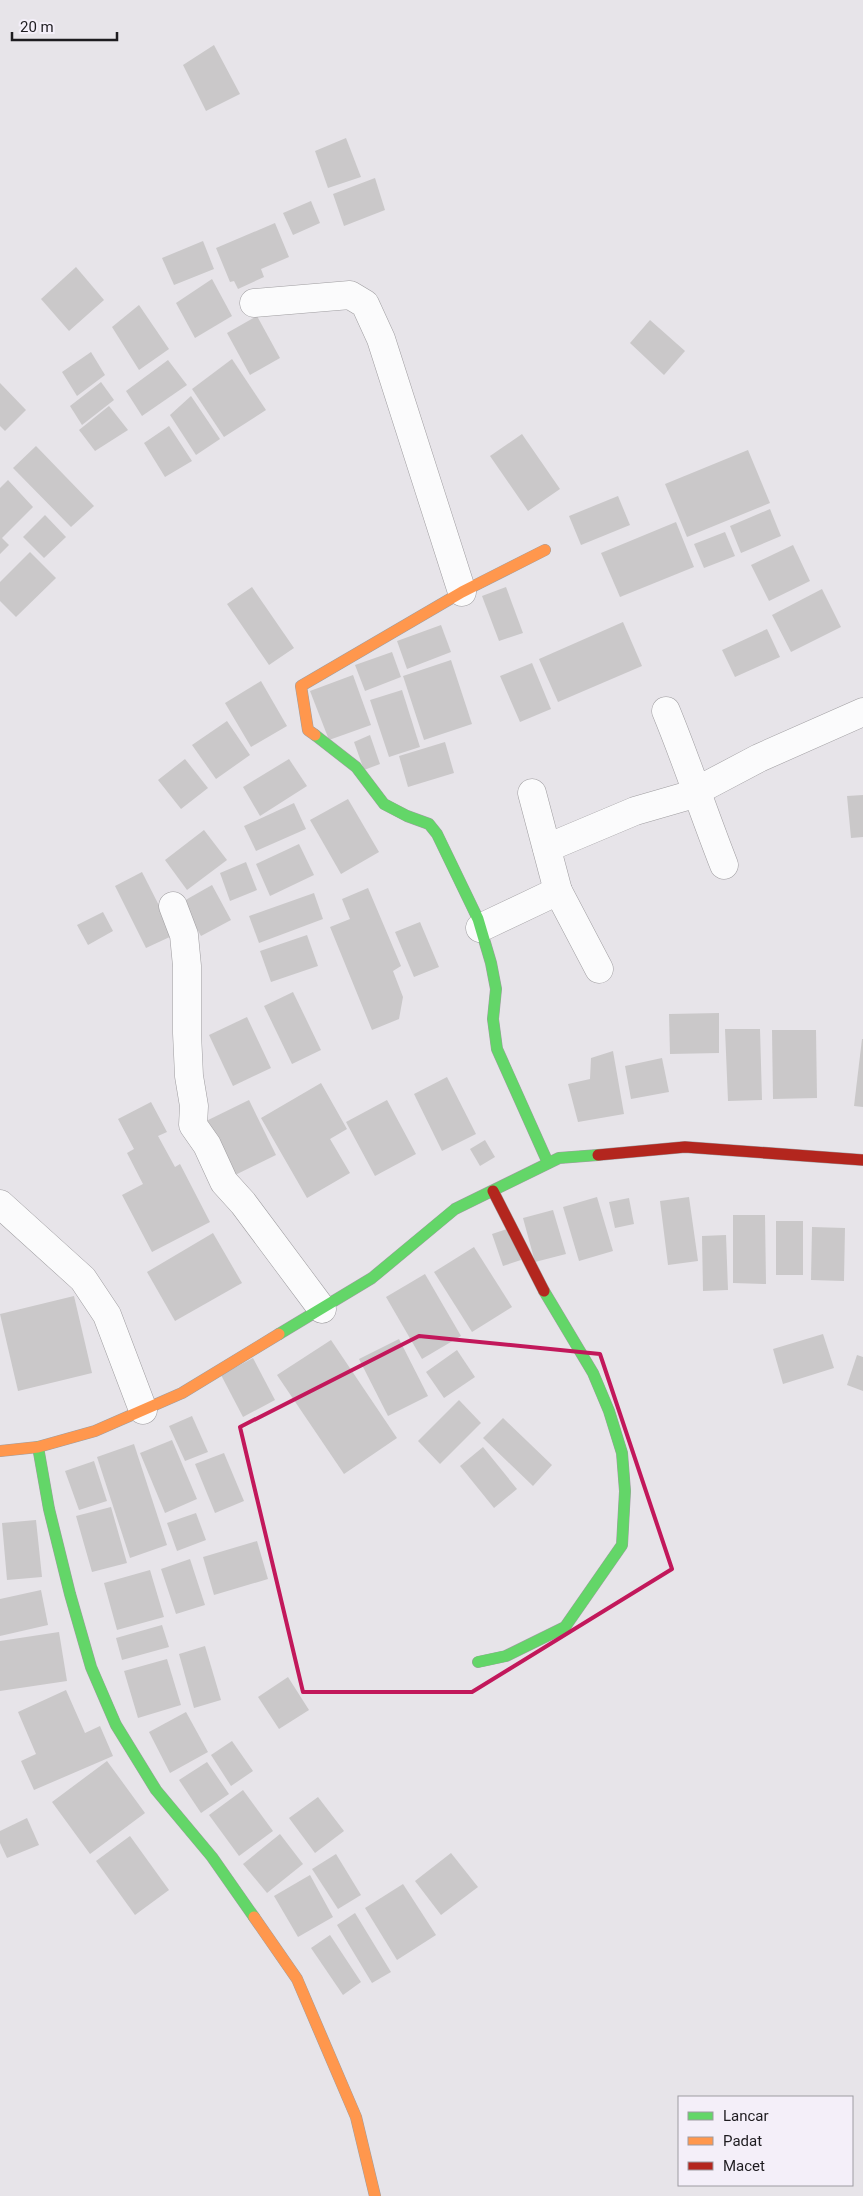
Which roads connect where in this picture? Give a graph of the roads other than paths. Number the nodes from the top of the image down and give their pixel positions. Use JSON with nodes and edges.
{"nodes":[{"id":1,"x":254,"y":303,"type":"dead end"},
{"id":2,"x":545,"y":550,"type":"dead end"},
{"id":3,"x":462,"y":592,"type":"junction"},
{"id":4,"x":666,"y":711,"type":"dead end"},
{"id":5,"x":863,"y":712,"type":"edge"},
{"id":6,"x":696,"y":791,"type":"junction"},
{"id":7,"x":532,"y":793,"type":"dead end"},
{"id":8,"x":547,"y":848,"type":"junction"},
{"id":9,"x":724,"y":865,"type":"dead end"},
{"id":10,"x":558,"y":891,"type":"junction"},
{"id":11,"x":174,"y":906,"type":"dead end"},
{"id":12,"x":480,"y":928,"type":"junction"},
{"id":13,"x":599,"y":969,"type":"dead end"},
{"id":14,"x":863,"y":1160,"type":"edge"},
{"id":15,"x":548,"y":1162,"type":"junction"},
{"id":16,"x":493,"y":1191,"type":"junction"},
{"id":17,"x":0,"y":1204,"type":"edge"},
{"id":18,"x":322,"y":1309,"type":"junction"},
{"id":19,"x":143,"y":1410,"type":"junction"},
{"id":20,"x":38,"y":1447,"type":"junction"},
{"id":21,"x":0,"y":1451,"type":"edge"},
{"id":22,"x":478,"y":1662,"type":"dead end"},
{"id":23,"x":375,"y":2196,"type":"edge"}],
"edges":[{"from":1,"to":3,"type":"street"},
{"from":2,"to":3,"type":"main road"},
{"from":3,"to":12,"type":"main road"},
{"from":4,"to":6,"type":"street"},
{"from":5,"to":6,"type":"street"},
{"from":6,"to":8,"type":"street"},
{"from":6,"to":9,"type":"street"},
{"from":7,"to":8,"type":"street"},
{"from":8,"to":10,"type":"street"},
{"from":10,"to":12,"type":"street"},
{"from":10,"to":13,"type":"street"},
{"from":11,"to":18,"type":"street"},
{"from":12,"to":15,"type":"main road"},
{"from":14,"to":15,"type":"main road"},
{"from":15,"to":16,"type":"main road"},
{"from":16,"to":18,"type":"main road"},
{"from":16,"to":22,"type":"main road"},
{"from":17,"to":19,"type":"street"},
{"from":18,"to":19,"type":"main road"},
{"from":19,"to":20,"type":"main road"},
{"from":20,"to":21,"type":"main road"},
{"from":20,"to":23,"type":"main road"}]}
